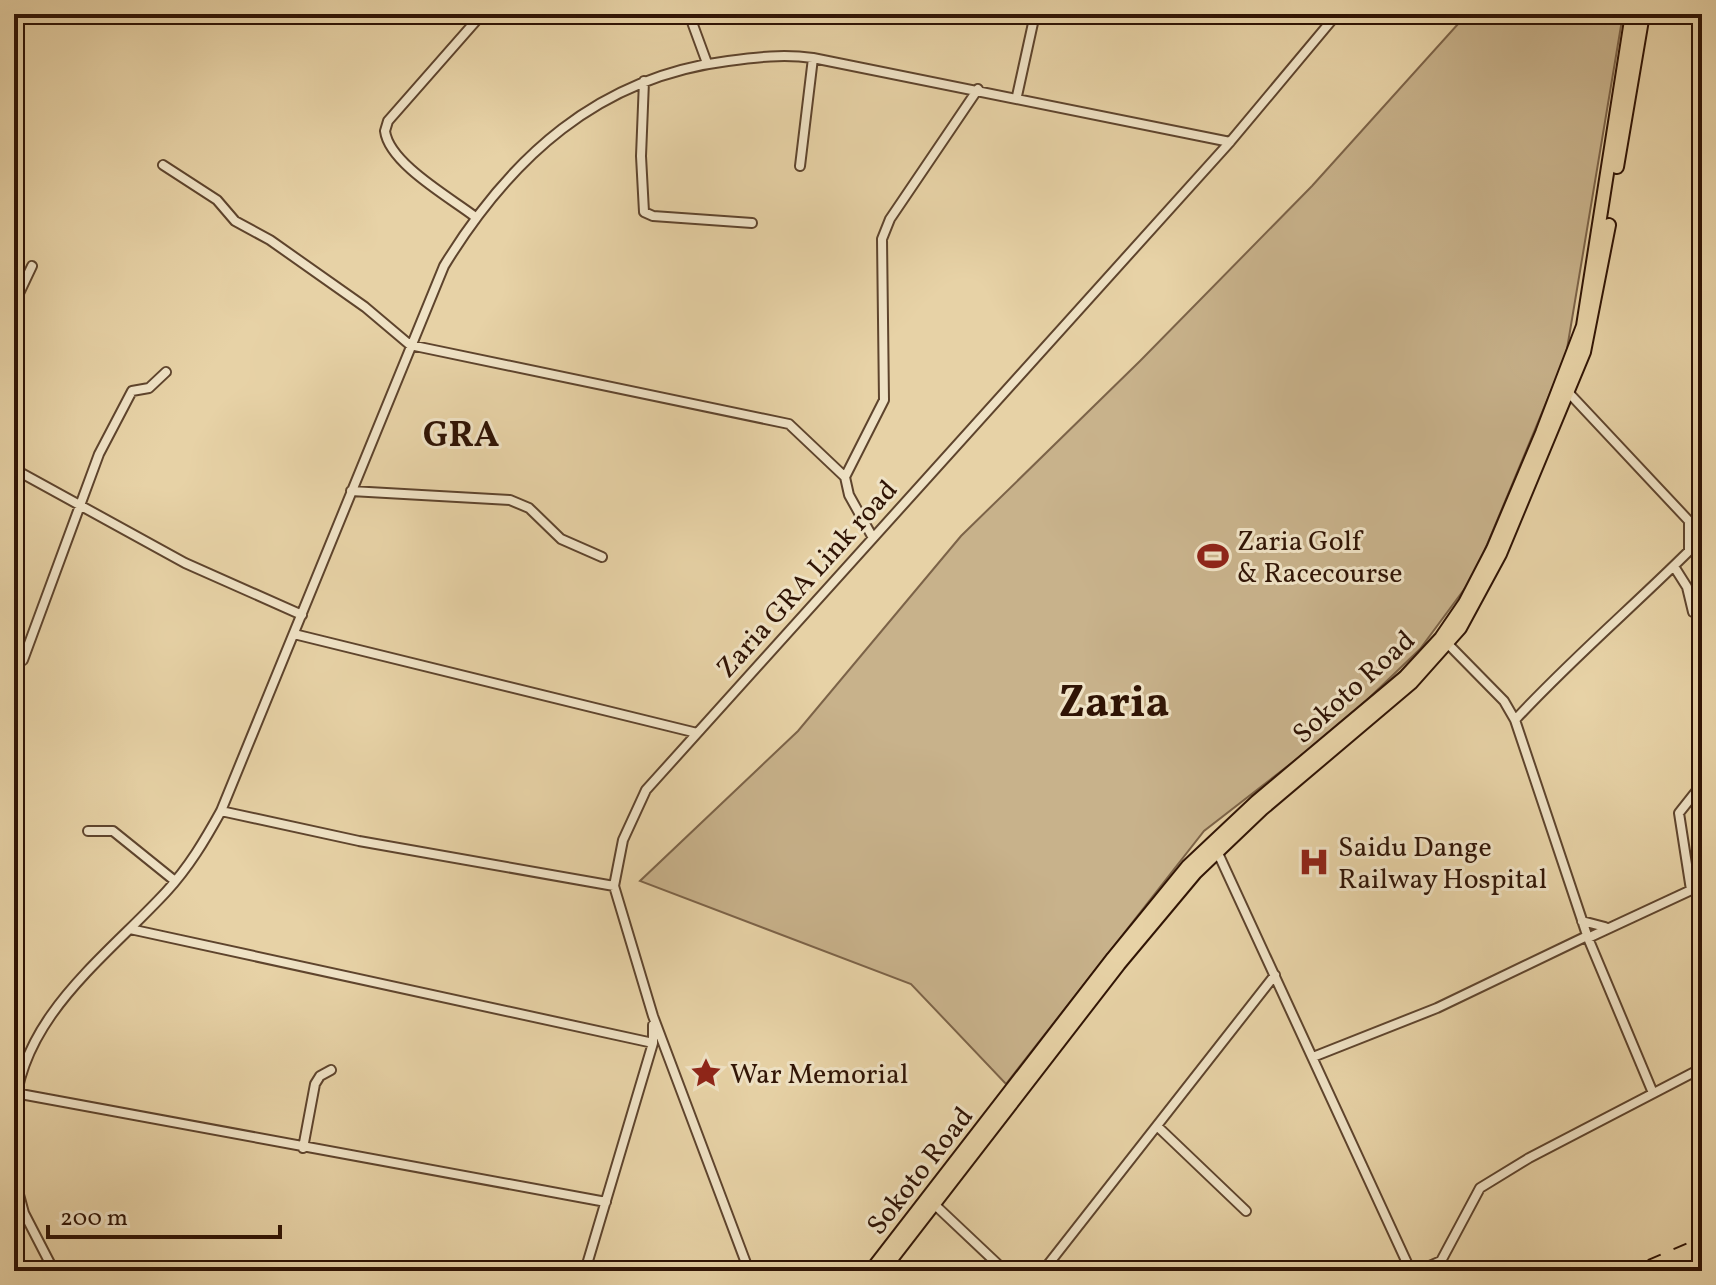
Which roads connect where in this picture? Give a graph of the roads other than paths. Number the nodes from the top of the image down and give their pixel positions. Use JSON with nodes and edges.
{"nodes":[{"id":1,"x":482,"y":14,"type":"edge"},
{"id":2,"x":689,"y":14,"type":"edge"},
{"id":3,"x":1035,"y":14,"type":"edge"},
{"id":4,"x":1337,"y":14,"type":"edge"},
{"id":5,"x":1632,"y":14,"type":"edge"},
{"id":6,"x":1643,"y":14,"type":"edge"},
{"id":7,"x":813,"y":58,"type":"junction"},
{"id":8,"x":707,"y":63,"type":"junction"},
{"id":9,"x":644,"y":81,"type":"junction"},
{"id":10,"x":978,"y":89,"type":"junction"},
{"id":11,"x":1017,"y":96,"type":"junction"},
{"id":12,"x":1230,"y":142,"type":"junction"},
{"id":13,"x":163,"y":165,"type":"dead end"},
{"id":14,"x":800,"y":166,"type":"dead end"},
{"id":15,"x":474,"y":216,"type":"junction"},
{"id":16,"x":752,"y":223,"type":"dead end"},
{"id":17,"x":32,"y":266,"type":"dead end"},
{"id":18,"x":14,"y":304,"type":"edge"},
{"id":19,"x":410,"y":345,"type":"junction"},
{"id":20,"x":166,"y":372,"type":"dead end"},
{"id":21,"x":1568,"y":392,"type":"junction"},
{"id":22,"x":14,"y":469,"type":"edge"},
{"id":23,"x":845,"y":477,"type":"junction"},
{"id":24,"x":351,"y":491,"type":"junction"},
{"id":25,"x":81,"y":506,"type":"junction"},
{"id":26,"x":1689,"y":521,"type":"junction"},
{"id":27,"x":1702,"y":525,"type":"edge"},
{"id":28,"x":873,"y":538,"type":"junction"},
{"id":29,"x":1702,"y":538,"type":"edge"},
{"id":30,"x":1689,"y":551,"type":"junction"},
{"id":31,"x":602,"y":557,"type":"dead end"},
{"id":32,"x":1675,"y":568,"type":"junction"},
{"id":33,"x":1693,"y":612,"type":"dead end"},
{"id":34,"x":302,"y":615,"type":"junction"},
{"id":35,"x":294,"y":634,"type":"junction"},
{"id":36,"x":1448,"y":644,"type":"junction"},
{"id":37,"x":23,"y":660,"type":"dead end"},
{"id":38,"x":1515,"y":720,"type":"junction"},
{"id":39,"x":697,"y":733,"type":"junction"},
{"id":40,"x":1702,"y":784,"type":"edge"},
{"id":41,"x":221,"y":811,"type":"junction"},
{"id":42,"x":88,"y":831,"type":"dead end"},
{"id":43,"x":1216,"y":850,"type":"junction"},
{"id":44,"x":175,"y":881,"type":"junction"},
{"id":45,"x":1702,"y":885,"type":"edge"},
{"id":46,"x":614,"y":886,"type":"junction"},
{"id":47,"x":1691,"y":890,"type":"junction"},
{"id":48,"x":1582,"y":921,"type":"junction"},
{"id":49,"x":1605,"y":927,"type":"junction"},
{"id":50,"x":130,"y":929,"type":"junction"},
{"id":51,"x":1587,"y":937,"type":"junction"},
{"id":52,"x":1275,"y":975,"type":"junction"},
{"id":53,"x":653,"y":1016,"type":"junction"},
{"id":54,"x":653,"y":1043,"type":"junction"},
{"id":55,"x":1313,"y":1057,"type":"junction"},
{"id":56,"x":1702,"y":1068,"type":"edge"},
{"id":57,"x":331,"y":1070,"type":"dead end"},
{"id":58,"x":16,"y":1082,"type":"edge"},
{"id":59,"x":15,"y":1093,"type":"edge"},
{"id":60,"x":1653,"y":1093,"type":"junction"},
{"id":61,"x":14,"y":1116,"type":"edge"},
{"id":62,"x":1157,"y":1126,"type":"junction"},
{"id":63,"x":303,"y":1148,"type":"junction"},
{"id":64,"x":14,"y":1176,"type":"edge"},
{"id":65,"x":606,"y":1202,"type":"junction"},
{"id":66,"x":934,"y":1204,"type":"junction"},
{"id":67,"x":1246,"y":1211,"type":"dead end"},
{"id":68,"x":54,"y":1271,"type":"edge"},
{"id":69,"x":585,"y":1271,"type":"edge"},
{"id":70,"x":749,"y":1271,"type":"edge"},
{"id":71,"x":871,"y":1271,"type":"edge"},
{"id":72,"x":882,"y":1271,"type":"edge"},
{"id":73,"x":1005,"y":1271,"type":"edge"},
{"id":74,"x":1043,"y":1271,"type":"edge"}],
"edges":[{"from":1,"to":15,"type":"street"},
{"from":2,"to":8,"type":"street"},
{"from":3,"to":11,"type":"street"},
{"from":4,"to":12,"type":"street","name":"Zaria GRA Link road"},
{"from":5,"to":71,"type":"main road","name":"Sokoto Road"},
{"from":6,"to":21,"type":"main road","name":"Sokoto Road"},
{"from":7,"to":8,"type":"street"},
{"from":7,"to":10,"type":"street"},
{"from":7,"to":14,"type":"street"},
{"from":8,"to":9,"type":"street"},
{"from":9,"to":15,"type":"street"},
{"from":9,"to":16,"type":"street"},
{"from":10,"to":11,"type":"street"},
{"from":10,"to":23,"type":"street"},
{"from":11,"to":12,"type":"street"},
{"from":12,"to":28,"type":"street","name":"Zaria GRA Link road"},
{"from":13,"to":19,"type":"street"},
{"from":15,"to":19,"type":"street"},
{"from":17,"to":18,"type":"street"},
{"from":19,"to":23,"type":"street"},
{"from":19,"to":24,"type":"street"},
{"from":20,"to":25,"type":"street"},
{"from":21,"to":26,"type":"street"},
{"from":21,"to":36,"type":"main road","name":"Sokoto Road"},
{"from":22,"to":25,"type":"street"},
{"from":23,"to":28,"type":"street"},
{"from":24,"to":31,"type":"street"},
{"from":24,"to":34,"type":"street"},
{"from":25,"to":34,"type":"street"},
{"from":25,"to":37,"type":"street"},
{"from":26,"to":27,"type":"street"},
{"from":26,"to":30,"type":"street"},
{"from":28,"to":39,"type":"street","name":"Zaria GRA Link road"},
{"from":29,"to":30,"type":"street"},
{"from":30,"to":32,"type":"street"},
{"from":32,"to":33,"type":"street"},
{"from":32,"to":38,"type":"street"},
{"from":34,"to":35,"type":"street"},
{"from":35,"to":39,"type":"street"},
{"from":35,"to":41,"type":"street"},
{"from":36,"to":38,"type":"street"},
{"from":36,"to":43,"type":"main road","name":"Sokoto Road"},
{"from":38,"to":48,"type":"street"},
{"from":39,"to":46,"type":"street","name":"Zaria GRA Link road"},
{"from":40,"to":47,"type":"street"},
{"from":41,"to":44,"type":"street"},
{"from":41,"to":46,"type":"street"},
{"from":42,"to":44,"type":"street"},
{"from":43,"to":52,"type":"street"},
{"from":43,"to":66,"type":"main road","name":"Sokoto Road"},
{"from":44,"to":50,"type":"street"},
{"from":45,"to":47,"type":"street"},
{"from":46,"to":53,"type":"street","name":"Zaria GRA Link road"},
{"from":47,"to":49,"type":"street"},
{"from":48,"to":49,"type":"street"},
{"from":48,"to":51,"type":"street"},
{"from":49,"to":51,"type":"street"},
{"from":50,"to":54,"type":"street"},
{"from":50,"to":58,"type":"street"},
{"from":51,"to":55,"type":"street"},
{"from":51,"to":60,"type":"street"},
{"from":52,"to":55,"type":"street"},
{"from":52,"to":62,"type":"street"},
{"from":53,"to":54,"type":"street"},
{"from":53,"to":70,"type":"street","name":"Zaria GRA Link road"},
{"from":54,"to":65,"type":"street"},
{"from":55,"to":60,"type":"street"},
{"from":56,"to":60,"type":"street"},
{"from":57,"to":63,"type":"street"},
{"from":58,"to":59,"type":"street"},
{"from":59,"to":61,"type":"street"},
{"from":59,"to":63,"type":"street"},
{"from":62,"to":67,"type":"street"},
{"from":62,"to":74,"type":"street"},
{"from":63,"to":65,"type":"street"},
{"from":64,"to":68,"type":"street"},
{"from":65,"to":69,"type":"street"},
{"from":66,"to":72,"type":"main road","name":"Sokoto Road"},
{"from":66,"to":73,"type":"street"}]}
